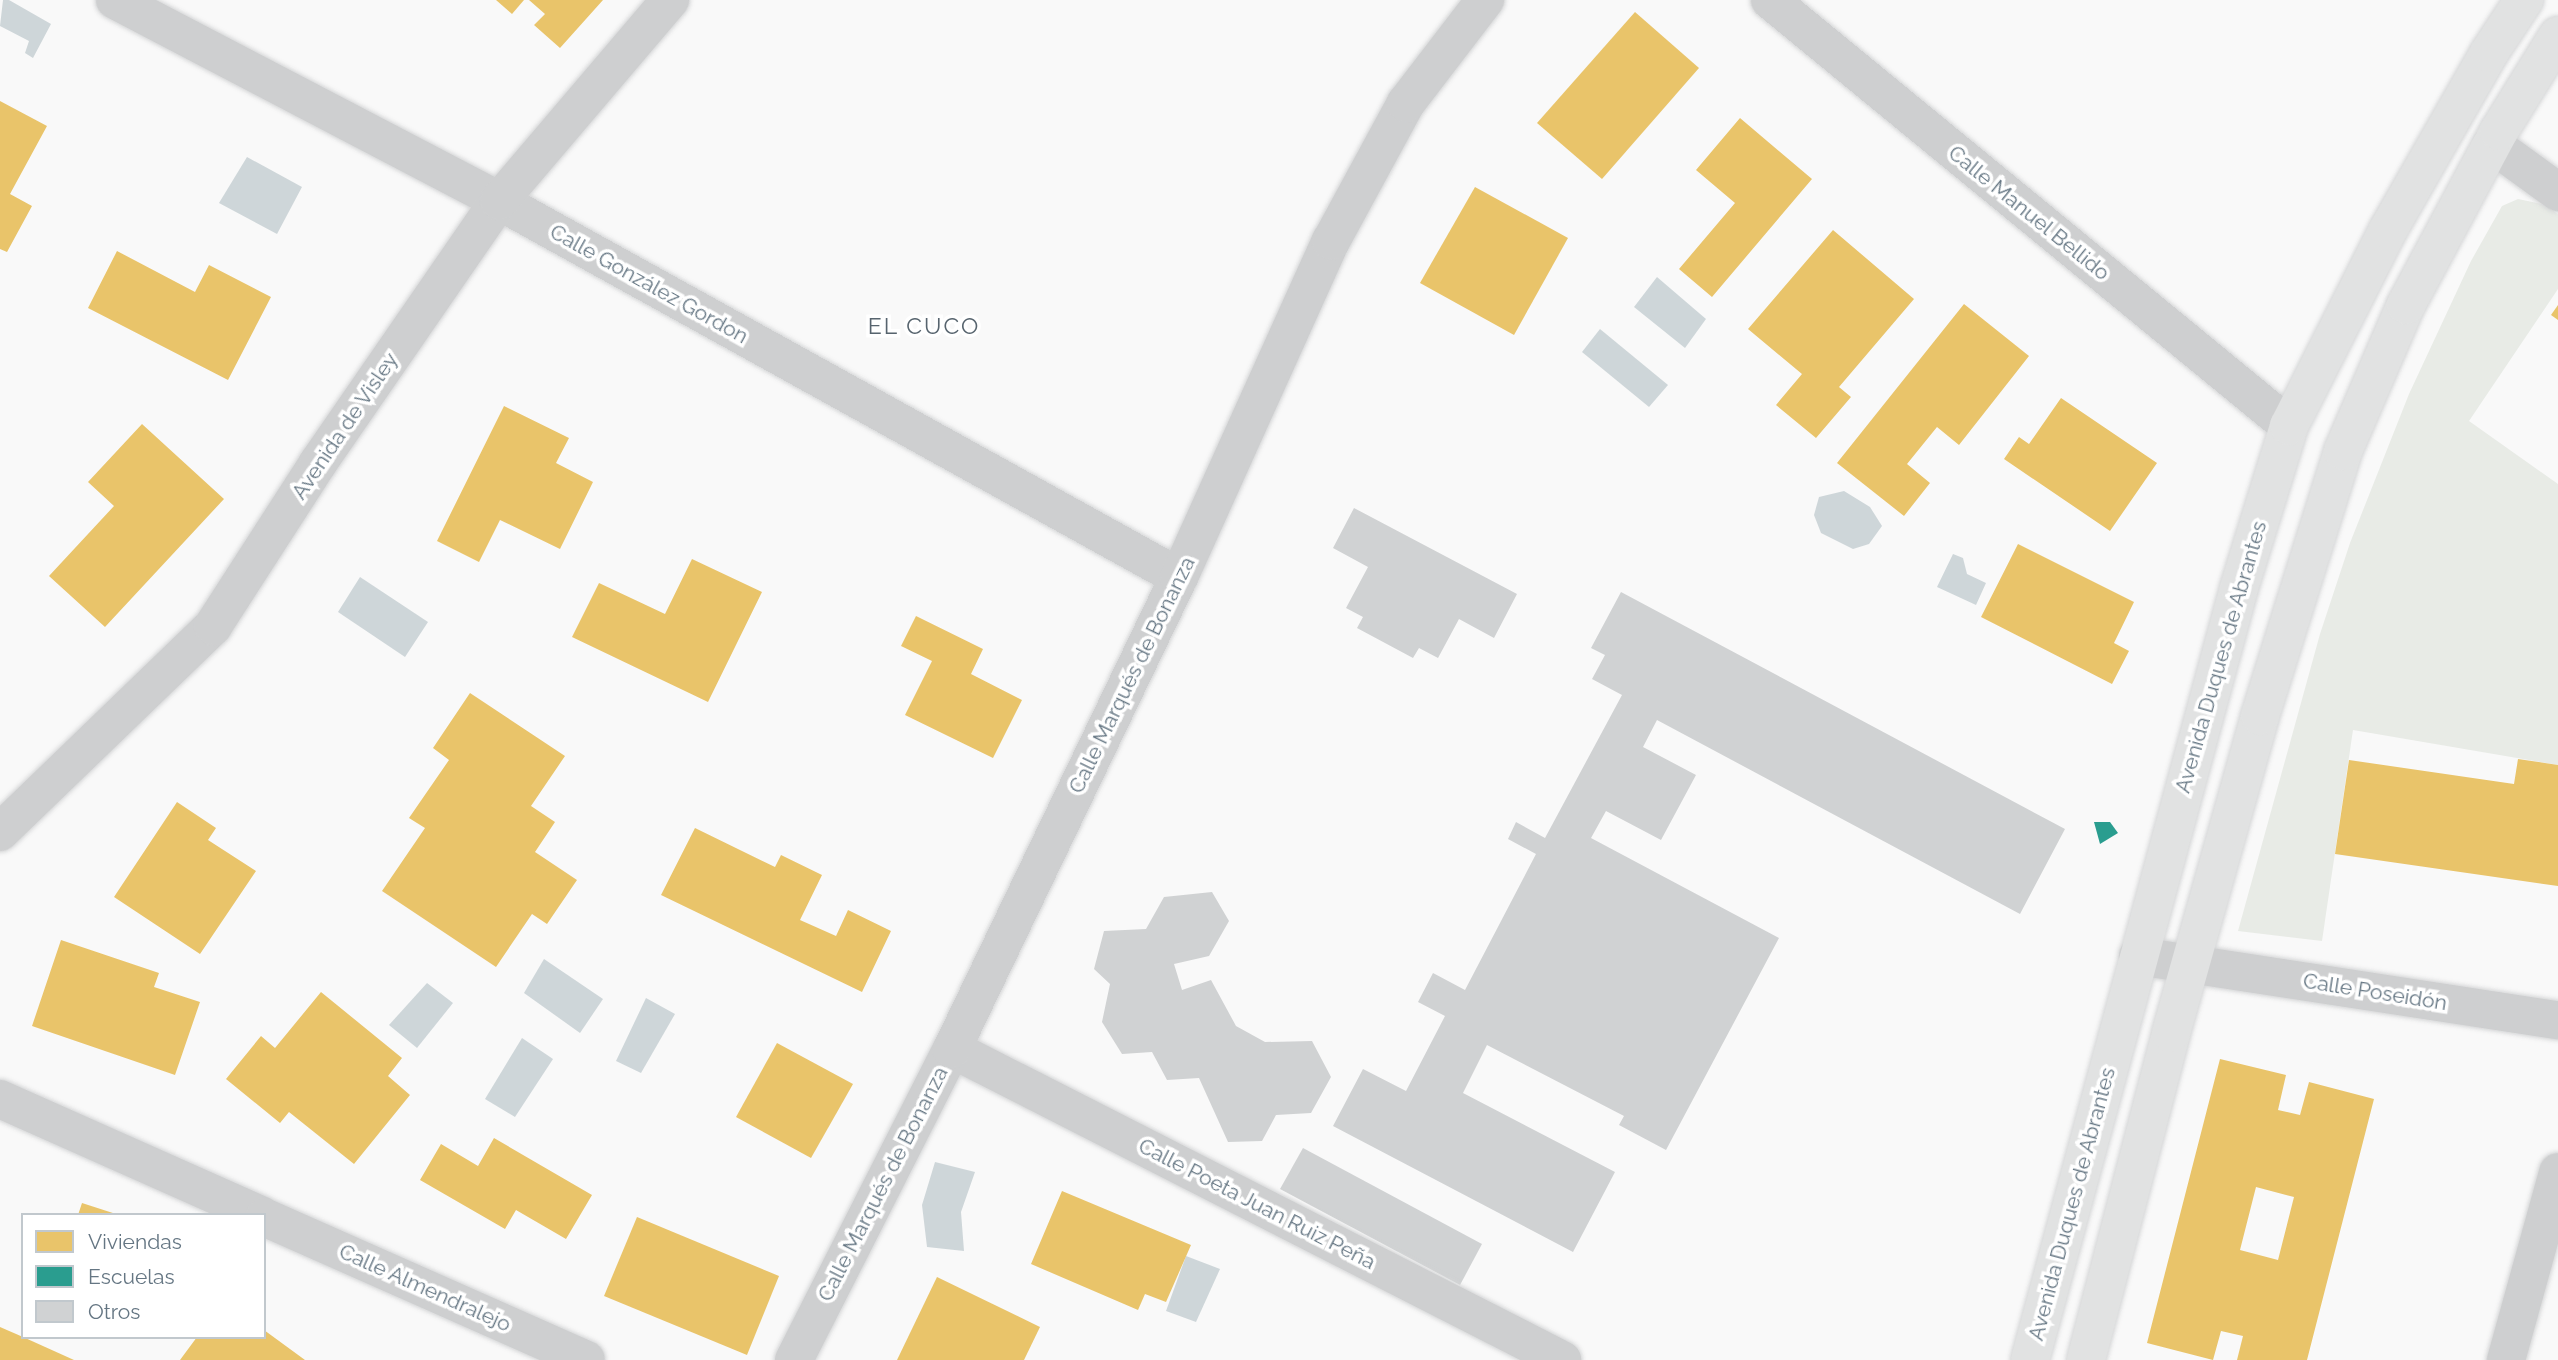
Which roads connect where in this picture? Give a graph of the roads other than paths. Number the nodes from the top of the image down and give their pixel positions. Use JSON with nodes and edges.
{"nodes":[{"id":1,"x":115,"y":0,"type":"edge"},
{"id":2,"x":670,"y":0,"type":"edge"},
{"id":3,"x":1485,"y":0,"type":"edge"},
{"id":4,"x":1770,"y":0,"type":"edge"},
{"id":5,"x":2524,"y":0,"type":"edge"},
{"id":6,"x":2558,"y":36,"type":"edge"},
{"id":7,"x":2492,"y":144,"type":"junction"},
{"id":8,"x":2558,"y":192,"type":"edge"},
{"id":9,"x":499,"y":201,"type":"junction"},
{"id":10,"x":2289,"y":426,"type":"junction"},
{"id":11,"x":1179,"y":577,"type":"junction"},
{"id":12,"x":0,"y":832,"type":"edge"},
{"id":13,"x":2138,"y":956,"type":"junction"},
{"id":14,"x":2192,"y":964,"type":"junction"},
{"id":15,"x":2558,"y":1020,"type":"edge"},
{"id":16,"x":952,"y":1049,"type":"junction"},
{"id":17,"x":0,"y":1099,"type":"edge"},
{"id":18,"x":2558,"y":1172,"type":"edge"},
{"id":19,"x":255,"y":1213,"type":"edge"},
{"id":20,"x":266,"y":1218,"type":"edge"},
{"id":21,"x":586,"y":1360,"type":"edge"},
{"id":22,"x":794,"y":1360,"type":"edge"},
{"id":23,"x":1562,"y":1360,"type":"edge"},
{"id":24,"x":2030,"y":1360,"type":"edge"},
{"id":25,"x":2086,"y":1360,"type":"edge"},
{"id":26,"x":2506,"y":1360,"type":"edge"}],
"edges":[{"from":1,"to":9,"type":"street","name":"Calle González Gordon"},
{"from":2,"to":9,"type":"street","name":"Avenida de Visley"},
{"from":3,"to":11,"type":"street","name":"Calle Marqués de Bonanza"},
{"from":4,"to":10,"type":"street","name":"Calle Manuel Bellido"},
{"from":5,"to":10,"type":"main road","name":"Avenida Duques de Abrantes"},
{"from":6,"to":7,"type":"main road"},
{"from":7,"to":8,"type":"street"},
{"from":7,"to":14,"type":"main road"},
{"from":9,"to":11,"type":"street","name":"Calle González Gordon"},
{"from":9,"to":12,"type":"street","name":"Avenida de Visley"},
{"from":10,"to":13,"type":"main road","name":"Avenida Duques de Abrantes"},
{"from":11,"to":16,"type":"street","name":"Calle Marqués de Bonanza"},
{"from":13,"to":14,"type":"street","name":"Calle Poseidón"},
{"from":13,"to":24,"type":"main road","name":"Avenida Duques de Abrantes"},
{"from":14,"to":15,"type":"street","name":"Calle Poseidón"},
{"from":14,"to":25,"type":"main road"},
{"from":16,"to":22,"type":"street","name":"Calle Marqués de Bonanza"},
{"from":16,"to":23,"type":"street","name":"Calle Poeta Juan Ruiz Peña"},
{"from":17,"to":19,"type":"street","name":"Calle Almendralejo"},
{"from":18,"to":26,"type":"street"},
{"from":20,"to":21,"type":"street","name":"Calle Almendralejo"}]}
